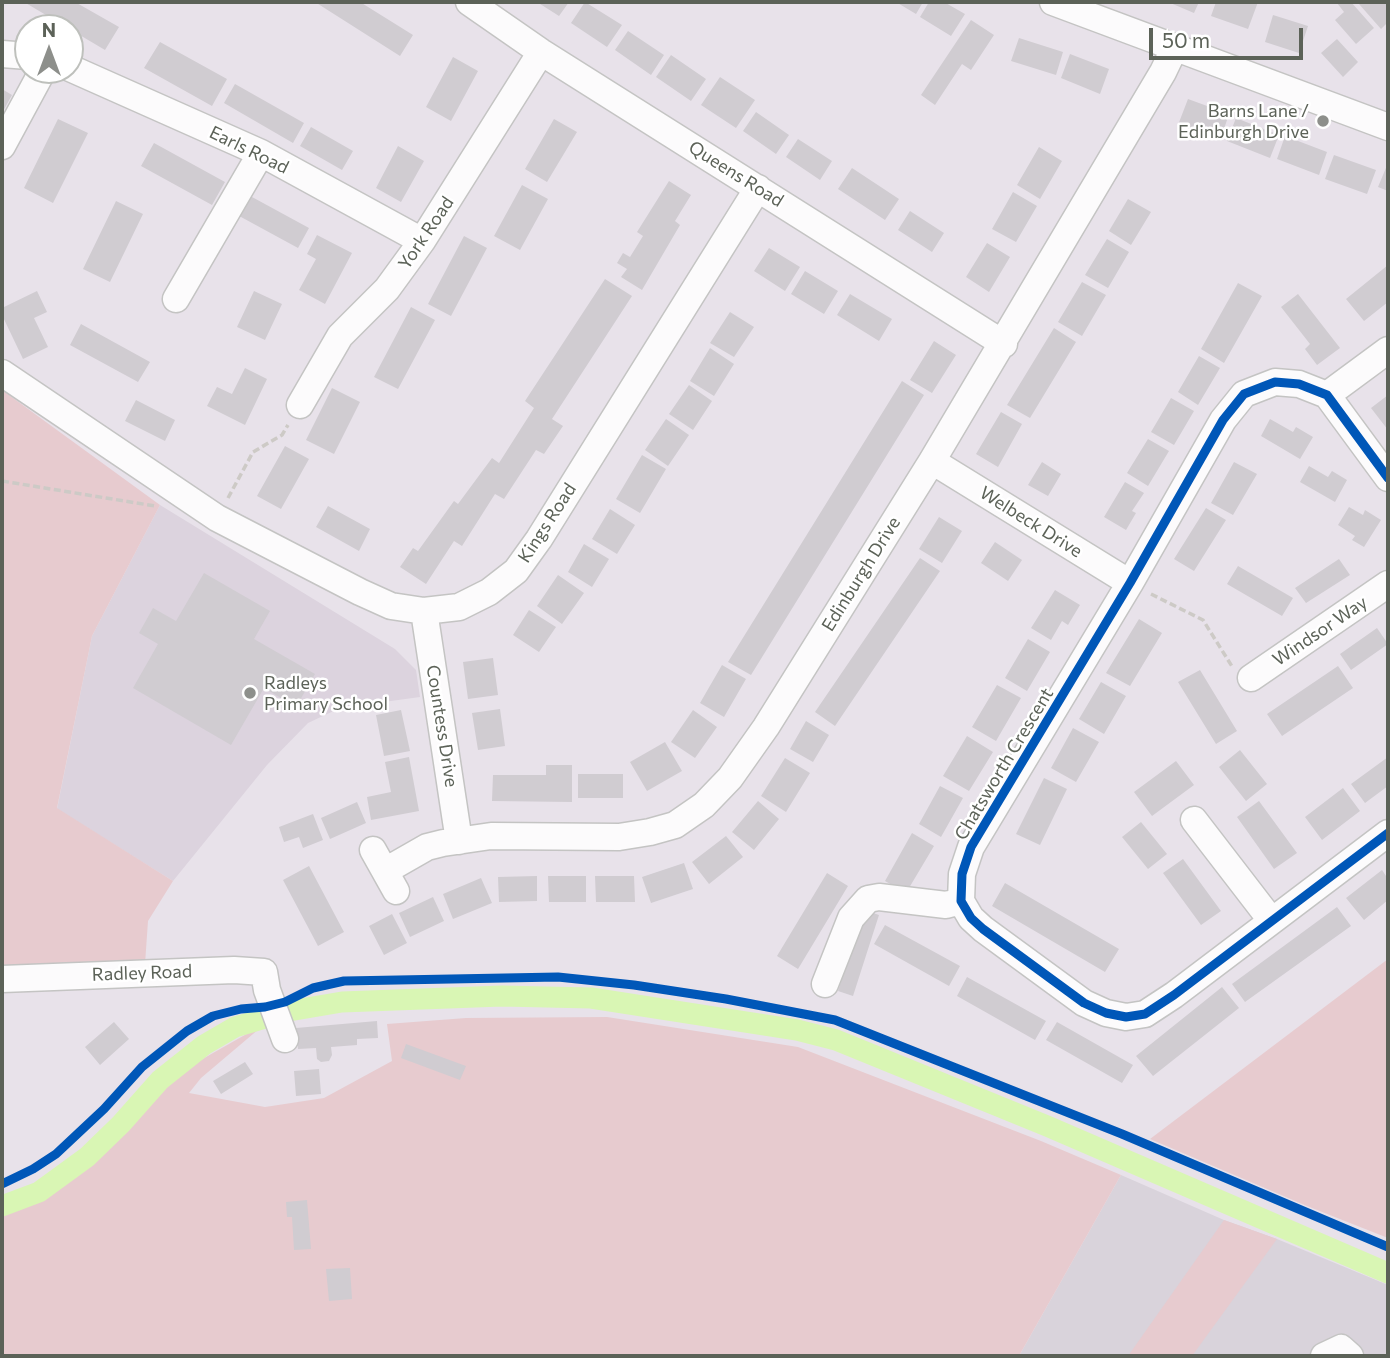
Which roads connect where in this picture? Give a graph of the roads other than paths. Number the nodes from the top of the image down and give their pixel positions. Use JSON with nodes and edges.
{"nodes":[{"id":1,"x":469,"y":2,"type":"edge"},
{"id":2,"x":1053,"y":2,"type":"edge"},
{"id":3,"x":1175,"y":47,"type":"junction"},
{"id":4,"x":541,"y":52,"type":"junction"},
{"id":5,"x":84,"y":74,"type":"edge"},
{"id":6,"x":35,"y":84,"type":"edge"},
{"id":7,"x":1388,"y":127,"type":"edge"},
{"id":8,"x":2,"y":146,"type":"edge"},
{"id":9,"x":261,"y":153,"type":"junction"},
{"id":10,"x":758,"y":188,"type":"junction"},
{"id":11,"x":422,"y":242,"type":"junction"},
{"id":12,"x":176,"y":299,"type":"dead end"},
{"id":13,"x":1004,"y":344,"type":"junction"},
{"id":14,"x":1388,"y":350,"type":"edge"},
{"id":15,"x":2,"y":373,"type":"edge"},
{"id":16,"x":1327,"y":396,"type":"junction"},
{"id":17,"x":300,"y":405,"type":"road end"},
{"id":18,"x":932,"y":461,"type":"junction"},
{"id":19,"x":1388,"y":478,"type":"edge"},
{"id":20,"x":1130,"y":583,"type":"junction"},
{"id":21,"x":1388,"y":584,"type":"edge"},
{"id":22,"x":424,"y":611,"type":"junction"},
{"id":23,"x":1251,"y":678,"type":"road end"},
{"id":24,"x":1195,"y":820,"type":"dead end"},
{"id":25,"x":1388,"y":833,"type":"edge"},
{"id":26,"x":459,"y":841,"type":"junction"},
{"id":27,"x":384,"y":870,"type":"dead end"},
{"id":28,"x":961,"y":901,"type":"junction"},
{"id":29,"x":1271,"y":920,"type":"junction"},
{"id":30,"x":2,"y":979,"type":"edge"},
{"id":31,"x":825,"y":984,"type":"dead end"},
{"id":32,"x":285,"y":1039,"type":"dead end"},
{"id":33,"x":1324,"y":1356,"type":"edge"},
{"id":34,"x":1350,"y":1356,"type":"edge"}],
"edges":[{"from":1,"to":4,"type":"street","name":"Queens Road"},
{"from":2,"to":3,"type":"street"},
{"from":3,"to":7,"type":"street"},
{"from":3,"to":13,"type":"street","name":"Edinburgh Drive"},
{"from":4,"to":10,"type":"street","name":"Queens Road"},
{"from":4,"to":11,"type":"street","name":"York Road"},
{"from":5,"to":9,"type":"street","name":"Earls Road"},
{"from":6,"to":8,"type":"street"},
{"from":9,"to":11,"type":"street","name":"Earls Road"},
{"from":9,"to":12,"type":"street"},
{"from":10,"to":13,"type":"street","name":"Queens Road"},
{"from":10,"to":22,"type":"street","name":"Kings Road"},
{"from":11,"to":17,"type":"street","name":"York Road"},
{"from":13,"to":18,"type":"street","name":"Edinburgh Drive"},
{"from":14,"to":16,"type":"street"},
{"from":15,"to":22,"type":"street","name":"Kings Road"},
{"from":16,"to":19,"type":"street"},
{"from":16,"to":20,"type":"street","name":"Chatsworth Crescent"},
{"from":18,"to":20,"type":"street","name":"Welbeck Drive"},
{"from":18,"to":26,"type":"street","name":"Edinburgh Drive"},
{"from":20,"to":28,"type":"street","name":"Chatsworth Crescent"},
{"from":21,"to":23,"type":"street","name":"Windsor Way"},
{"from":22,"to":26,"type":"street","name":"Countess Drive"},
{"from":24,"to":29,"type":"street"},
{"from":25,"to":29,"type":"street"},
{"from":26,"to":27,"type":"street","name":"Edinburgh Drive"},
{"from":28,"to":29,"type":"street"},
{"from":28,"to":31,"type":"street"},
{"from":30,"to":32,"type":"street","name":"Radley Road"},
{"from":33,"to":34,"type":"street"}]}
